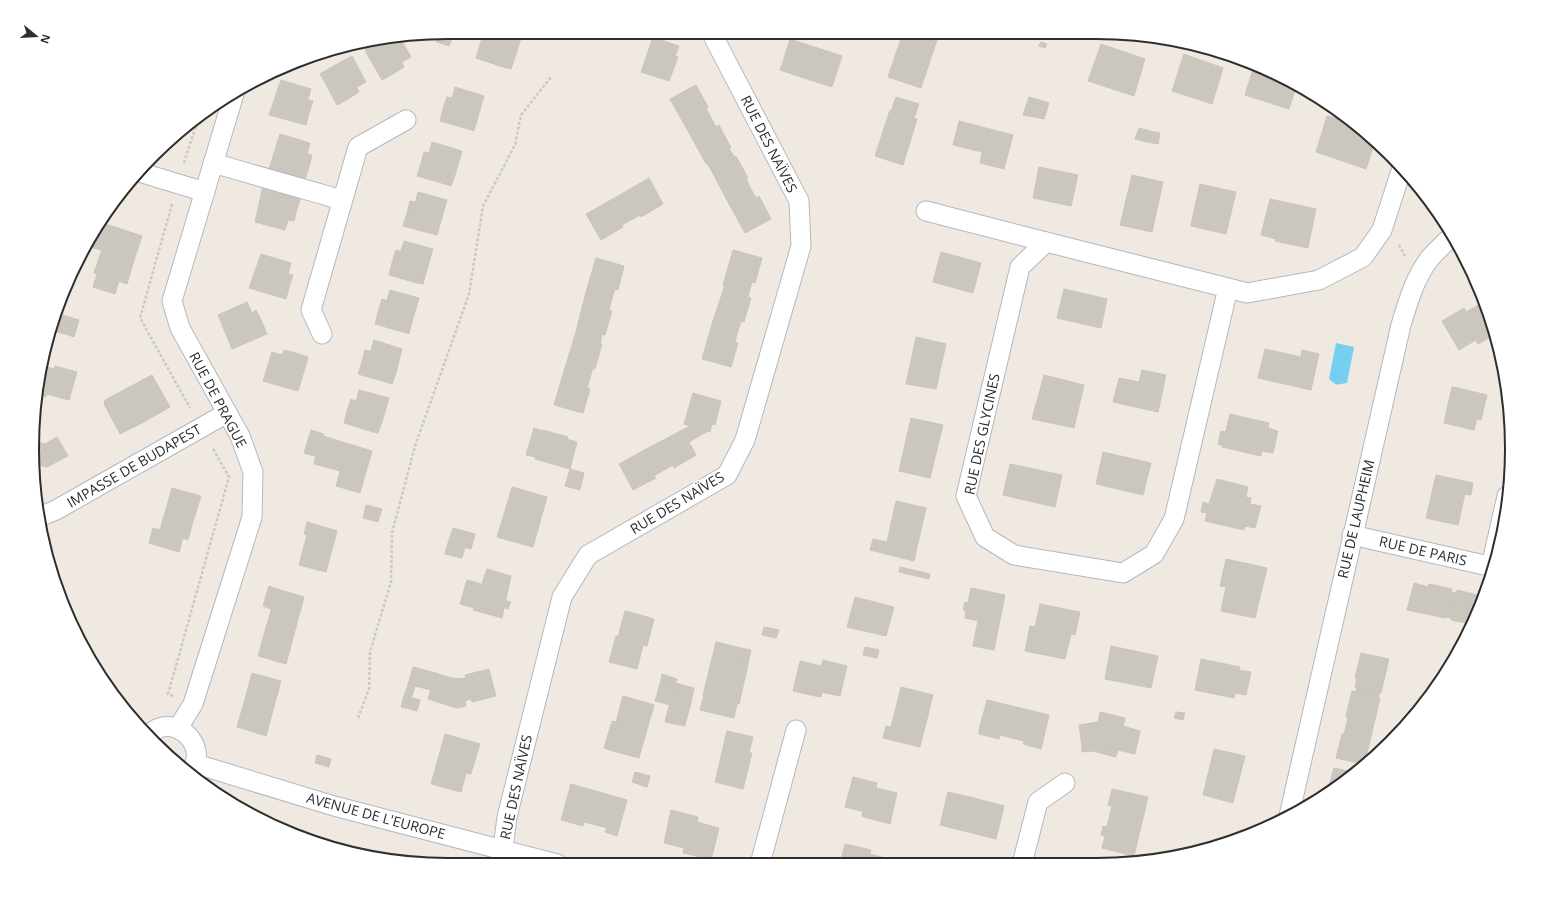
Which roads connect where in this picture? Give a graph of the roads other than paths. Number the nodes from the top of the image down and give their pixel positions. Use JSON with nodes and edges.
{"nodes":[{"id":1,"x":715,"y":39,"type":"edge"},
{"id":2,"x":232,"y":101,"type":"edge"},
{"id":3,"x":406,"y":120,"type":"dead end"},
{"id":4,"x":213,"y":163,"type":"junction"},
{"id":5,"x":145,"y":174,"type":"edge"},
{"id":6,"x":1400,"y":175,"type":"edge"},
{"id":7,"x":205,"y":192,"type":"junction"},
{"id":8,"x":342,"y":200,"type":"junction"},
{"id":9,"x":926,"y":211,"type":"dead end"},
{"id":10,"x":1448,"y":240,"type":"edge"},
{"id":11,"x":1046,"y":242,"type":"junction"},
{"id":12,"x":1228,"y":288,"type":"junction"},
{"id":13,"x":322,"y":334,"type":"dead end"},
{"id":14,"x":227,"y":413,"type":"junction"},
{"id":15,"x":45,"y":515,"type":"edge"},
{"id":16,"x":1352,"y":535,"type":"junction"},
{"id":17,"x":1487,"y":566,"type":"edge"},
{"id":18,"x":178,"y":728,"type":"junction"},
{"id":19,"x":796,"y":730,"type":"dead end"},
{"id":20,"x":154,"y":733,"type":"edge"},
{"id":21,"x":192,"y":768,"type":"edge"},
{"id":22,"x":195,"y":770,"type":"edge"},
{"id":23,"x":1066,"y":783,"type":"dead end"},
{"id":24,"x":1291,"y":808,"type":"edge"},
{"id":25,"x":502,"y":857,"type":"edge"},
{"id":26,"x":762,"y":858,"type":"edge"},
{"id":27,"x":1024,"y":858,"type":"edge"}],
"edges":[{"from":1,"to":25,"type":"street","name":"RUE DES NAÏVES"},
{"from":2,"to":4,"type":"street","name":"RUE DE PRAGUE"},
{"from":3,"to":8,"type":"street"},
{"from":4,"to":7,"type":"street","name":"RUE DE PRAGUE"},
{"from":4,"to":8,"type":"street"},
{"from":5,"to":7,"type":"street"},
{"from":6,"to":12,"type":"street"},
{"from":7,"to":14,"type":"street","name":"RUE DE PRAGUE"},
{"from":8,"to":13,"type":"street"},
{"from":9,"to":11,"type":"street"},
{"from":10,"to":16,"type":"street","name":"RUE DE LAUPHEIM"},
{"from":11,"to":12,"type":"street"},
{"from":11,"to":12,"type":"street","name":"RUE DES GLYCINES"},
{"from":14,"to":15,"type":"street","name":"IMPASSE DE BUDAPEST"},
{"from":14,"to":18,"type":"street","name":"RUE DE PRAGUE"},
{"from":16,"to":17,"type":"street","name":"RUE DE PARIS"},
{"from":16,"to":24,"type":"street","name":"RUE DE LAUPHEIM"},
{"from":18,"to":20,"type":"street"},
{"from":18,"to":21,"type":"street"},
{"from":19,"to":26,"type":"street"},
{"from":22,"to":25,"type":"street","name":"AVENUE DE L'EUROPE"},
{"from":23,"to":27,"type":"street"}]}
